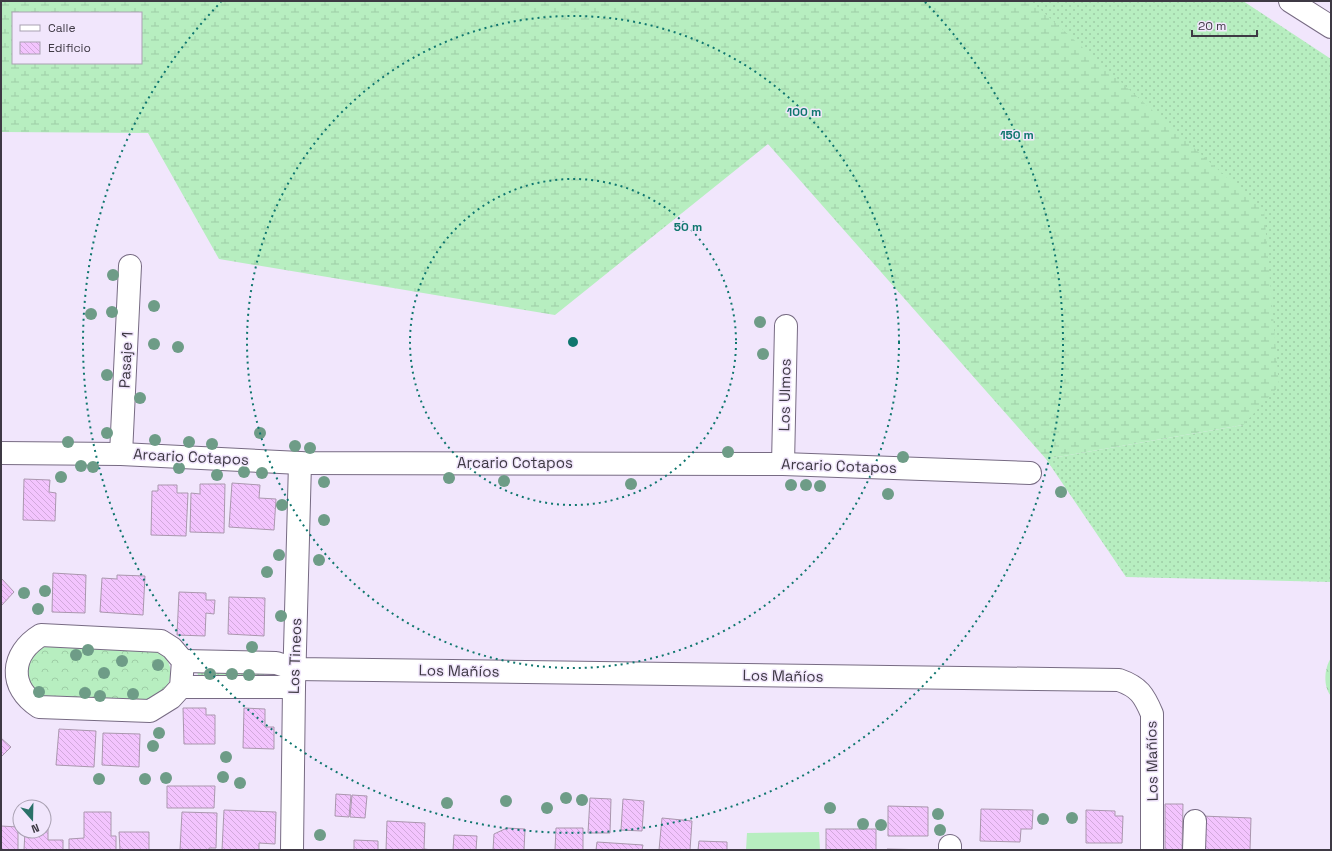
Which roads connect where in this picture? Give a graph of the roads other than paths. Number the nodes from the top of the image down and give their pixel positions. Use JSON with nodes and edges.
{"nodes":[{"id":1,"x":1290,"y":1,"type":"edge"},
{"id":2,"x":1331,"y":27,"type":"edge"},
{"id":3,"x":130,"y":266,"type":"dead end"},
{"id":4,"x":786,"y":326,"type":"dead end"},
{"id":5,"x":1,"y":453,"type":"edge"},
{"id":6,"x":121,"y":454,"type":"junction"},
{"id":7,"x":300,"y":463,"type":"junction"},
{"id":8,"x":784,"y":464,"type":"junction"},
{"id":9,"x":1030,"y":473,"type":"dead end"},
{"id":10,"x":183,"y":661,"type":"junction"},
{"id":11,"x":294,"y":678,"type":"junction"},
{"id":12,"x":181,"y":687,"type":"junction"},
{"id":13,"x":1194,"y":821,"type":"dead end"},
{"id":14,"x":292,"y":850,"type":"edge"},
{"id":15,"x":1152,"y":850,"type":"edge"},
{"id":16,"x":1194,"y":850,"type":"edge"}],
"edges":[{"from":1,"to":2,"type":"street"},
{"from":3,"to":6,"type":"street","name":"Pasaje 1"},
{"from":4,"to":8,"type":"street","name":"Los Ulmos"},
{"from":5,"to":6,"type":"street","name":"Arcario Cotapos"},
{"from":6,"to":7,"type":"street","name":"Arcario Cotapos"},
{"from":7,"to":8,"type":"street","name":"Arcario Cotapos"},
{"from":7,"to":11,"type":"street","name":"Los Tineos"},
{"from":8,"to":9,"type":"street","name":"Arcario Cotapos"},
{"from":10,"to":11,"type":"street"},
{"from":10,"to":12,"type":"street"},
{"from":10,"to":12,"type":"street"},
{"from":11,"to":12,"type":"street","name":"Los Mañíos"},
{"from":11,"to":14,"type":"street","name":"Los Tineos"},
{"from":11,"to":15,"type":"street","name":"Los Mañíos"},
{"from":13,"to":16,"type":"street"}]}
